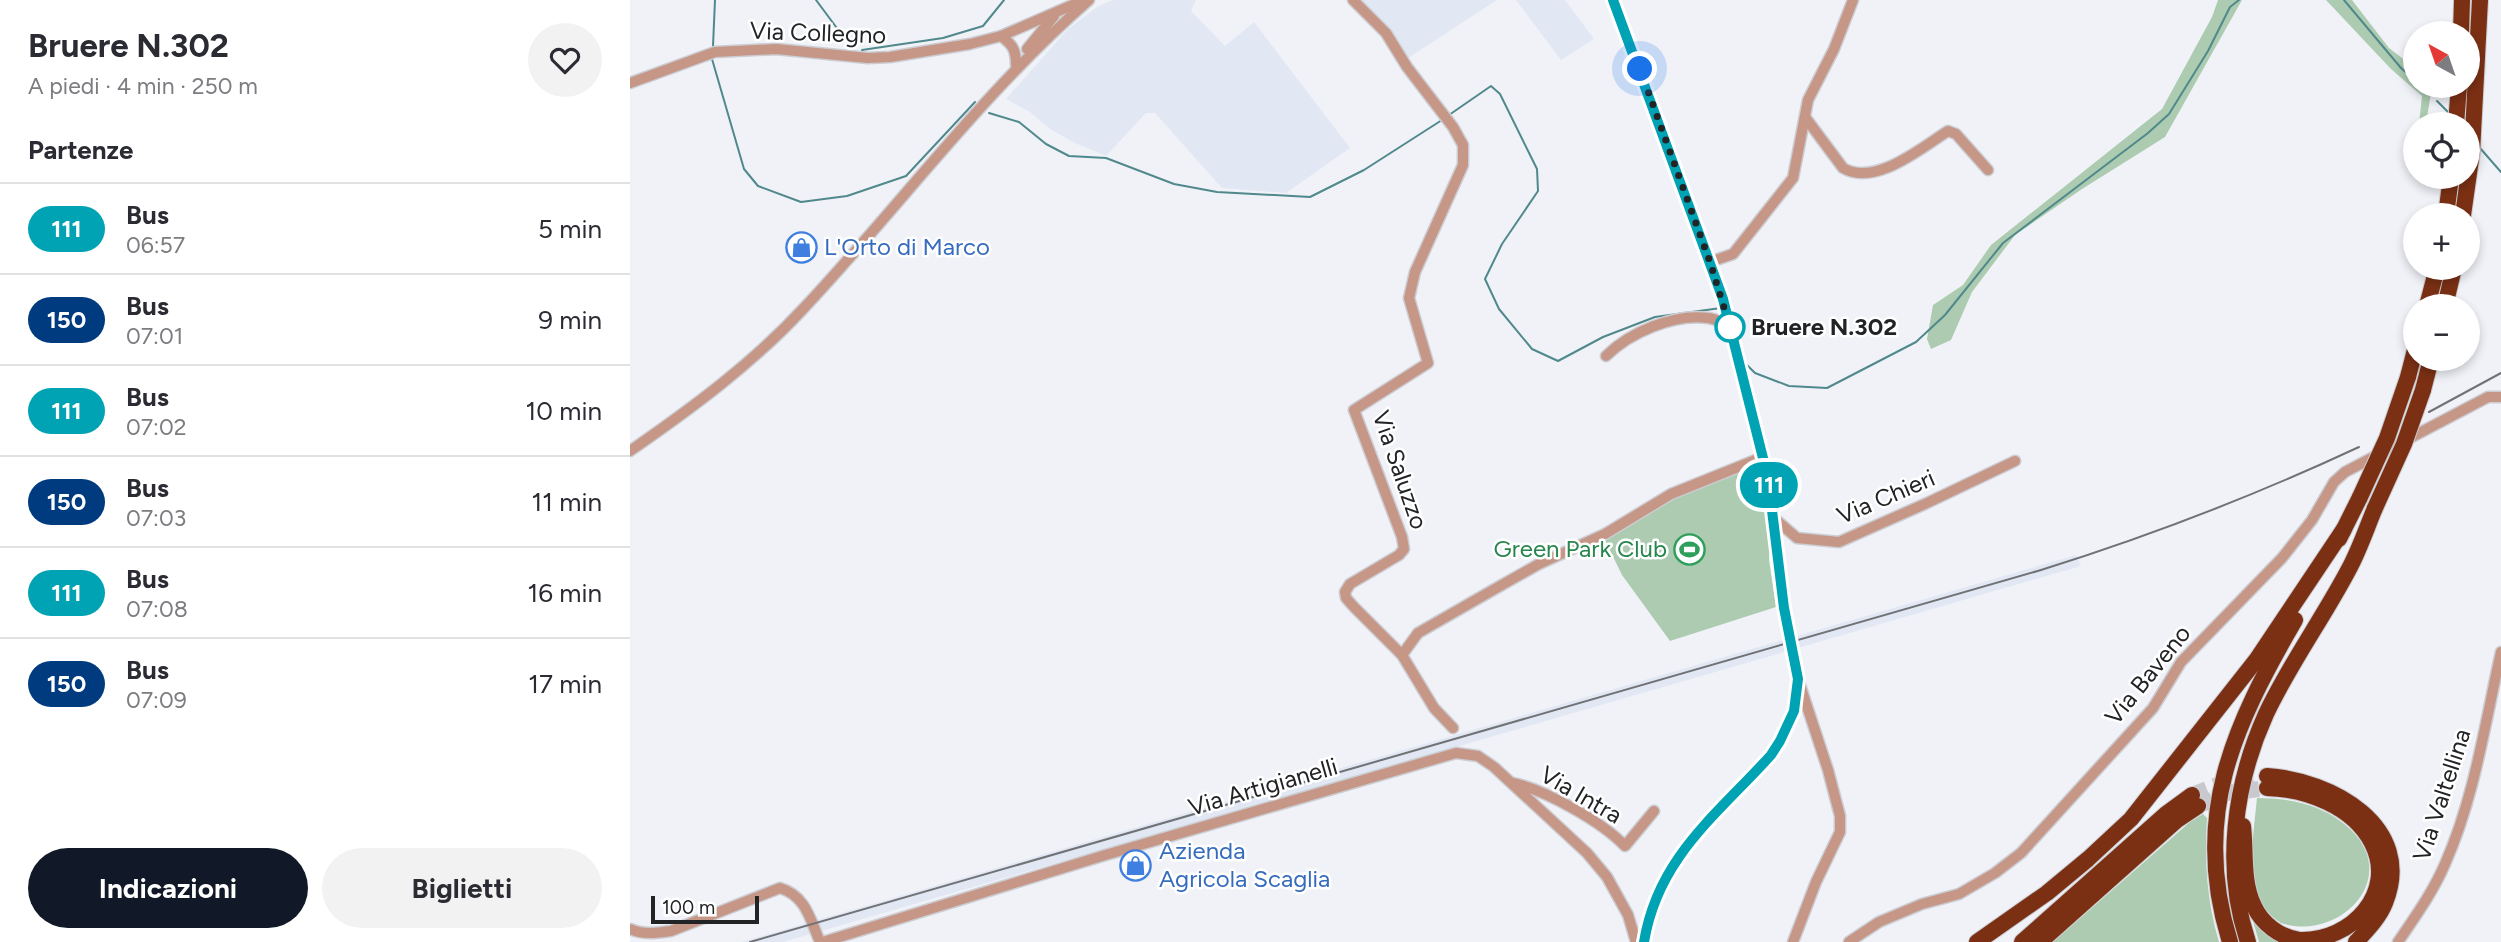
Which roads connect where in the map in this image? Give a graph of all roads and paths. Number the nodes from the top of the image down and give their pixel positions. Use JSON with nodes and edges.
{"nodes":[{"id":1,"x":1087,"y":0,"type":"edge"},
{"id":2,"x":1353,"y":0,"type":"edge"},
{"id":3,"x":1613,"y":0,"type":"edge"},
{"id":4,"x":1853,"y":0,"type":"edge"},
{"id":5,"x":2462,"y":0,"type":"edge"},
{"id":6,"x":2480,"y":0,"type":"edge"},
{"id":7,"x":1059,"y":11,"type":"junction"},
{"id":8,"x":2461,"y":21,"type":"edge"},
{"id":9,"x":1001,"y":36,"type":"junction"},
{"id":10,"x":1046,"y":37,"type":"junction"},
{"id":11,"x":1016,"y":65,"type":"junction"},
{"id":12,"x":1006,"y":79,"type":"junction"},
{"id":13,"x":630,"y":83,"type":"edge"},
{"id":14,"x":1805,"y":117,"type":"junction"},
{"id":15,"x":1988,"y":170,"type":"dead end"},
{"id":16,"x":2465,"y":203,"type":"edge"},
{"id":17,"x":1710,"y":262,"type":"junction"},
{"id":18,"x":1729,"y":324,"type":"junction"},
{"id":19,"x":1606,"y":356,"type":"dead end"},
{"id":20,"x":2410,"y":371,"type":"edge"},
{"id":21,"x":2428,"y":371,"type":"edge"},
{"id":22,"x":2501,"y":397,"type":"edge"},
{"id":23,"x":630,"y":451,"type":"edge"},
{"id":24,"x":1763,"y":457,"type":"junction"},
{"id":25,"x":2015,"y":461,"type":"dead end"},
{"id":26,"x":1775,"y":519,"type":"junction"},
{"id":27,"x":2344,"y":529,"type":"junction"},
{"id":28,"x":2501,"y":652,"type":"edge"},
{"id":29,"x":1402,"y":655,"type":"junction"},
{"id":30,"x":1798,"y":679,"type":"junction"},
{"id":31,"x":1453,"y":728,"type":"dead end"},
{"id":32,"x":1511,"y":782,"type":"junction"},
{"id":33,"x":2240,"y":799,"type":"junction"},
{"id":34,"x":1654,"y":811,"type":"dead end"},
{"id":35,"x":630,"y":929,"type":"edge"},
{"id":36,"x":821,"y":942,"type":"edge"},
{"id":37,"x":1636,"y":942,"type":"edge"},
{"id":38,"x":1644,"y":942,"type":"edge"},
{"id":39,"x":1793,"y":942,"type":"edge"},
{"id":40,"x":1849,"y":942,"type":"edge"},
{"id":41,"x":1977,"y":942,"type":"edge"},
{"id":42,"x":2022,"y":942,"type":"edge"},
{"id":43,"x":2040,"y":942,"type":"edge"},
{"id":44,"x":2230,"y":942,"type":"edge"},
{"id":45,"x":2248,"y":942,"type":"edge"},
{"id":46,"x":2356,"y":942,"type":"edge"},
{"id":47,"x":2398,"y":942,"type":"edge"}],
"edges":[{"from":1,"to":7,"type":"street","name":"Via Collegno"},
{"from":1,"to":10,"type":"street"},
{"from":2,"to":29,"type":"street","name":"Via Saluzzo"},
{"from":3,"to":17,"type":"street"},
{"from":4,"to":14,"type":"street"},
{"from":5,"to":8,"type":"highway"},
{"from":6,"to":16,"type":"highway"},
{"from":7,"to":9,"type":"street","name":"Via Collegno"},
{"from":7,"to":10,"type":"street"},
{"from":7,"to":11,"type":"street"},
{"from":9,"to":11,"type":"street"},
{"from":9,"to":13,"type":"street","name":"Via Collegno"},
{"from":10,"to":12,"type":"street"},
{"from":11,"to":12,"type":"street"},
{"from":12,"to":23,"type":"street"},
{"from":14,"to":15,"type":"street"},
{"from":14,"to":17,"type":"street"},
{"from":17,"to":18,"type":"street"},
{"from":18,"to":19,"type":"street"},
{"from":18,"to":24,"type":"street"},
{"from":20,"to":27,"type":"highway","bridge":true},
{"from":21,"to":33,"type":"highway","bridge":true},
{"from":22,"to":40,"type":"street","name":"Via Baveno"},
{"from":24,"to":26,"type":"street"},
{"from":24,"to":29,"type":"street"},
{"from":25,"to":26,"type":"street","name":"Via Chieri"},
{"from":26,"to":30,"type":"street"},
{"from":27,"to":41,"type":"highway"},
{"from":27,"to":44,"type":"highway"},
{"from":28,"to":47,"type":"street","name":"Via Valtellina"},
{"from":29,"to":31,"type":"street"},
{"from":30,"to":38,"type":"street"},
{"from":30,"to":39,"type":"street"},
{"from":32,"to":34,"type":"street","name":"Via Intra"},
{"from":32,"to":36,"type":"street","name":"Via Artigianelli"},
{"from":32,"to":37,"type":"street","name":"Via Artigianelli"},
{"from":33,"to":45,"type":"highway"},
{"from":33,"to":46,"type":"highway"},
{"from":35,"to":36,"type":"street"},
{"from":42,"to":43,"type":"highway"}]}
